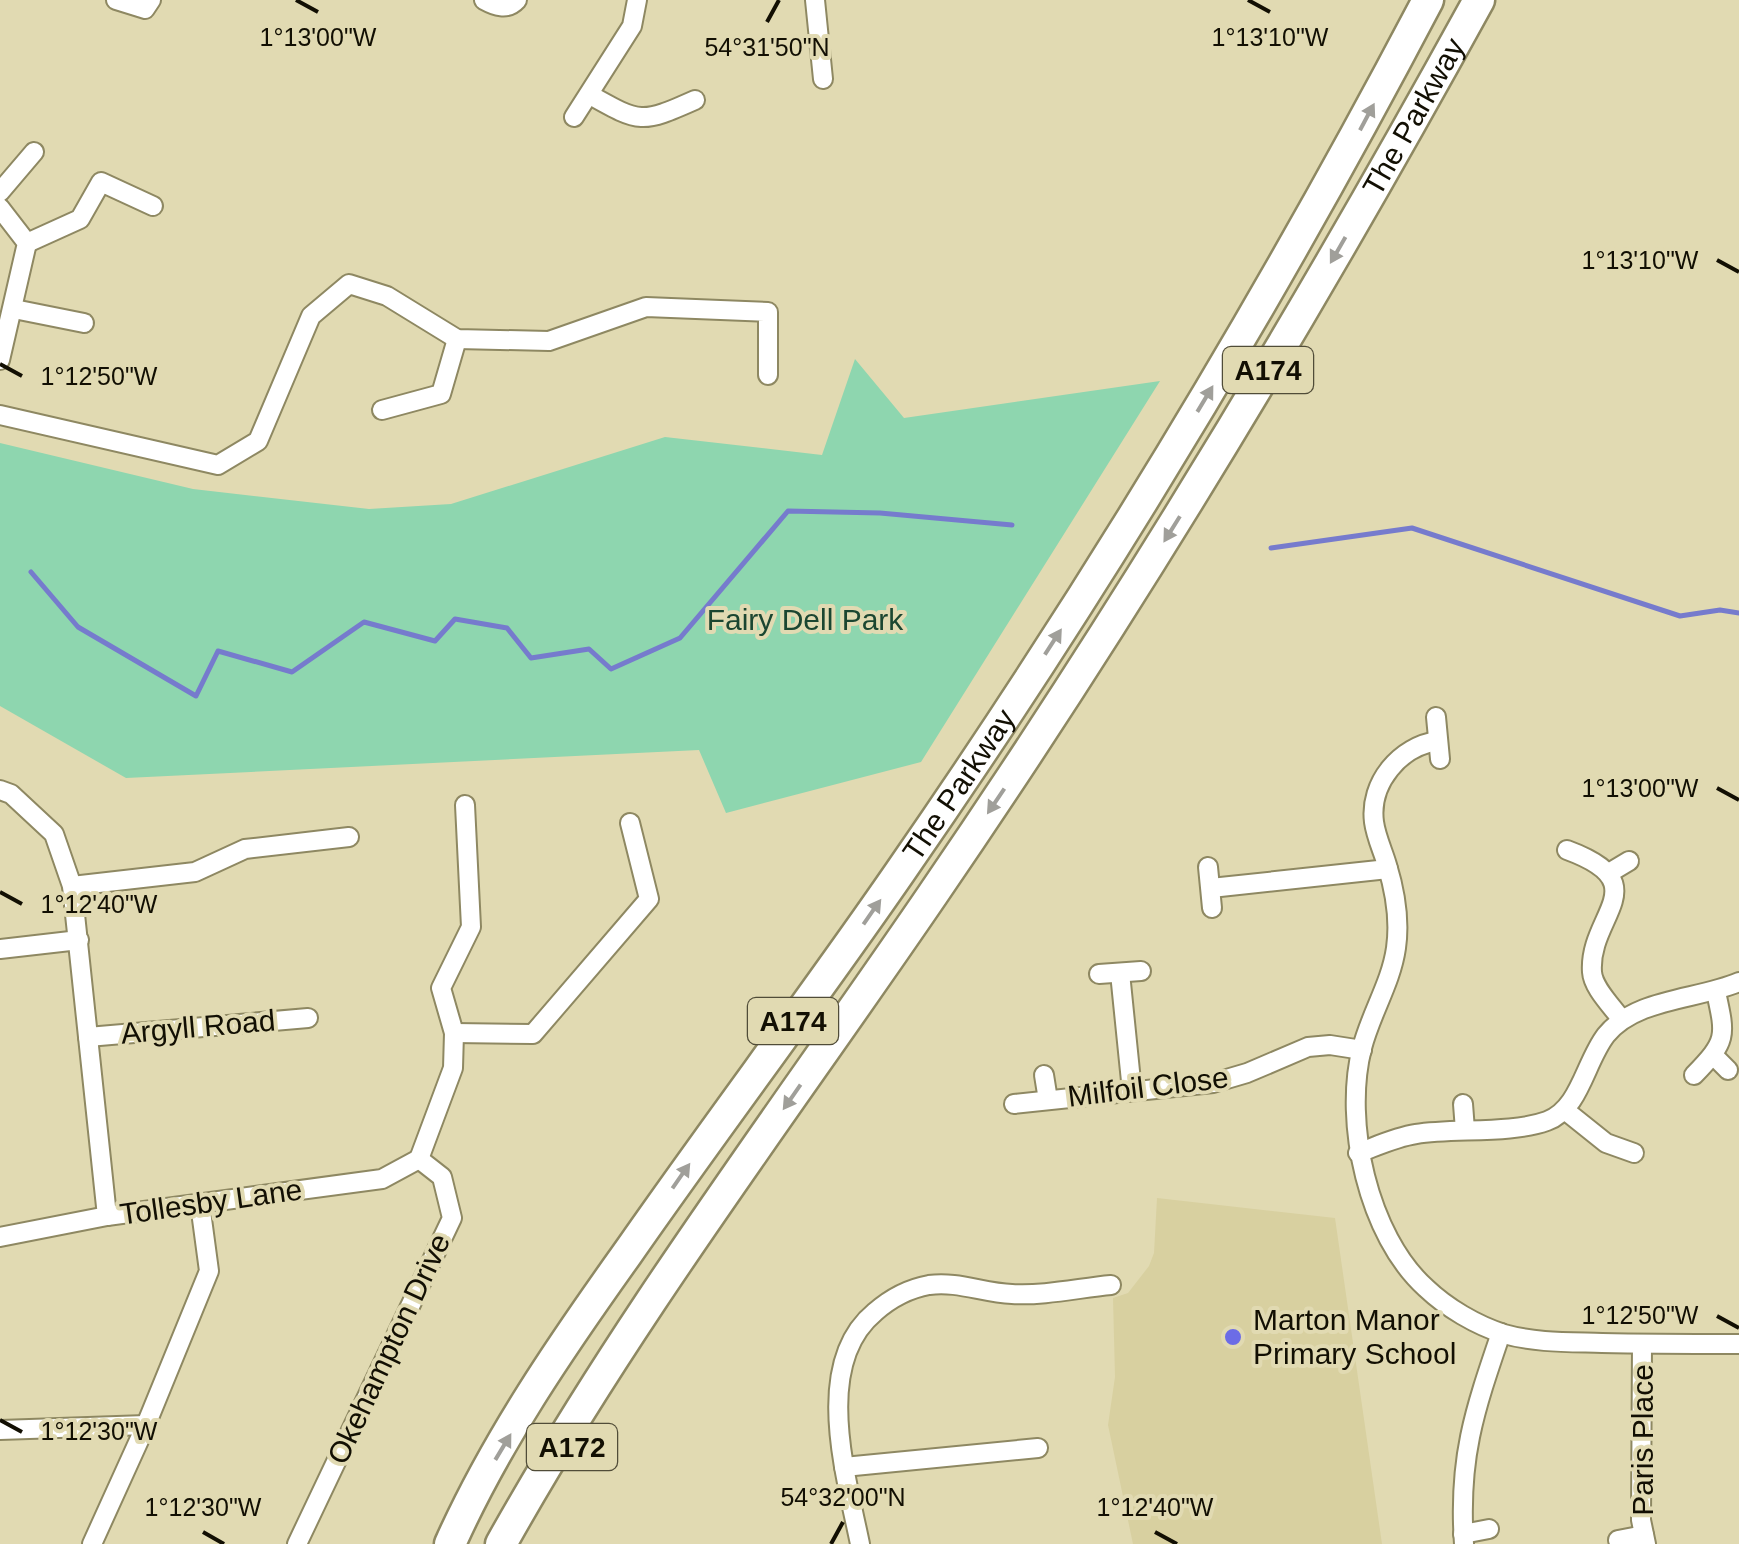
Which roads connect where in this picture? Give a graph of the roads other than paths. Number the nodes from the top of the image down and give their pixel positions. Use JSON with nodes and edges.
{"nodes":[{"id":1,"x":116,"y":0,"type":"edge"},
{"id":2,"x":150,"y":0,"type":"edge"},
{"id":3,"x":484,"y":0,"type":"edge"},
{"id":4,"x":517,"y":0,"type":"edge"},
{"id":5,"x":637,"y":0,"type":"edge"},
{"id":6,"x":815,"y":0,"type":"edge"},
{"id":7,"x":1428,"y":0,"type":"edge"},
{"id":8,"x":1480,"y":0,"type":"edge"},
{"id":9,"x":822,"y":79,"type":"dead end"},
{"id":10,"x":590,"y":95,"type":"junction"},
{"id":11,"x":695,"y":100,"type":"dead end"},
{"id":12,"x":574,"y":117,"type":"dead end"},
{"id":13,"x":34,"y":152,"type":"dead end"},
{"id":14,"x":0,"y":192,"type":"edge"},
{"id":15,"x":152,"y":206,"type":"dead end"},
{"id":16,"x":0,"y":208,"type":"edge"},
{"id":17,"x":27,"y":242,"type":"junction"},
{"id":18,"x":14,"y":309,"type":"junction"},
{"id":19,"x":84,"y":323,"type":"dead end"},
{"id":20,"x":456,"y":339,"type":"junction"},
{"id":21,"x":0,"y":360,"type":"edge"},
{"id":22,"x":768,"y":376,"type":"dead end"},
{"id":23,"x":382,"y":410,"type":"dead end"},
{"id":24,"x":0,"y":415,"type":"edge"},
{"id":25,"x":1436,"y":717,"type":"dead end"},
{"id":26,"x":0,"y":790,"type":"edge"},
{"id":27,"x":465,"y":805,"type":"dead end"},
{"id":28,"x":630,"y":823,"type":"dead end"},
{"id":29,"x":350,"y":837,"type":"dead end"},
{"id":30,"x":1566,"y":850,"type":"dead end"},
{"id":31,"x":1629,"y":861,"type":"dead end"},
{"id":32,"x":1208,"y":867,"type":"dead end"},
{"id":33,"x":1388,"y":869,"type":"junction"},
{"id":34,"x":1609,"y":873,"type":"junction"},
{"id":35,"x":72,"y":886,"type":"junction"},
{"id":36,"x":1211,"y":888,"type":"junction"},
{"id":37,"x":1212,"y":908,"type":"dead end"},
{"id":38,"x":79,"y":940,"type":"junction"},
{"id":39,"x":0,"y":949,"type":"edge"},
{"id":40,"x":1141,"y":971,"type":"dead end"},
{"id":41,"x":1120,"y":973,"type":"junction"},
{"id":42,"x":1099,"y":974,"type":"dead end"},
{"id":43,"x":1739,"y":982,"type":"edge"},
{"id":44,"x":1716,"y":992,"type":"junction"},
{"id":45,"x":308,"y":1018,"type":"dead end"},
{"id":46,"x":1621,"y":1019,"type":"junction"},
{"id":47,"x":454,"y":1034,"type":"junction"},
{"id":48,"x":88,"y":1037,"type":"junction"},
{"id":49,"x":1362,"y":1050,"type":"junction"},
{"id":50,"x":1713,"y":1055,"type":"junction"},
{"id":51,"x":1728,"y":1070,"type":"dead end"},
{"id":52,"x":1694,"y":1074,"type":"dead end"},
{"id":53,"x":1044,"y":1075,"type":"dead end"},
{"id":54,"x":1132,"y":1090,"type":"junction"},
{"id":55,"x":1048,"y":1100,"type":"junction"},
{"id":56,"x":1014,"y":1104,"type":"dead end"},
{"id":57,"x":1462,"y":1104,"type":"dead end"},
{"id":58,"x":1566,"y":1111,"type":"junction"},
{"id":59,"x":1465,"y":1130,"type":"junction"},
{"id":60,"x":1358,"y":1153,"type":"junction"},
{"id":61,"x":1634,"y":1154,"type":"dead end"},
{"id":62,"x":419,"y":1159,"type":"junction"},
{"id":63,"x":200,"y":1204,"type":"junction"},
{"id":64,"x":107,"y":1216,"type":"junction"},
{"id":65,"x":0,"y":1236,"type":"edge"},
{"id":66,"x":1111,"y":1285,"type":"dead end"},
{"id":67,"x":1502,"y":1333,"type":"junction"},
{"id":68,"x":1642,"y":1344,"type":"junction"},
{"id":69,"x":1739,"y":1344,"type":"edge"},
{"id":70,"x":621,"y":1350,"type":"junction"},
{"id":71,"x":146,"y":1424,"type":"junction"},
{"id":72,"x":0,"y":1430,"type":"edge"},
{"id":73,"x":1038,"y":1448,"type":"dead end"},
{"id":74,"x":844,"y":1468,"type":"junction"},
{"id":75,"x":1489,"y":1529,"type":"dead end"},
{"id":76,"x":1463,"y":1539,"type":"edge"},
{"id":77,"x":452,"y":1540,"type":"edge"},
{"id":78,"x":1618,"y":1540,"type":"dead end"},
{"id":79,"x":1645,"y":1540,"type":"edge"},
{"id":80,"x":92,"y":1544,"type":"edge"},
{"id":81,"x":297,"y":1544,"type":"edge"},
{"id":82,"x":501,"y":1544,"type":"edge"},
{"id":83,"x":522,"y":1544,"type":"edge"},
{"id":84,"x":860,"y":1544,"type":"edge"}],
"edges":[{"from":1,"to":2,"type":"street"},
{"from":3,"to":4,"type":"street"},
{"from":5,"to":10,"type":"street"},
{"from":6,"to":9,"type":"street"},
{"from":77,"to":7,"type":"highway","name":"The Parkway","number":"A174","one_way":true},
{"from":8,"to":70,"type":"highway","name":"The Parkway","number":"A174","one_way":true},
{"from":10,"to":11,"type":"street"},
{"from":10,"to":12,"type":"street"},
{"from":13,"to":14,"type":"street"},
{"from":15,"to":17,"type":"street"},
{"from":16,"to":17,"type":"street"},
{"from":17,"to":18,"type":"street"},
{"from":18,"to":19,"type":"street"},
{"from":18,"to":21,"type":"street"},
{"from":20,"to":22,"type":"street"},
{"from":20,"to":23,"type":"street"},
{"from":20,"to":24,"type":"street"},
{"from":25,"to":33,"type":"street"},
{"from":26,"to":35,"type":"street"},
{"from":27,"to":47,"type":"street"},
{"from":28,"to":47,"type":"street"},
{"from":29,"to":35,"type":"street"},
{"from":30,"to":34,"type":"street"},
{"from":31,"to":34,"type":"street"},
{"from":32,"to":36,"type":"street"},
{"from":33,"to":36,"type":"street"},
{"from":33,"to":49,"type":"street"},
{"from":34,"to":46,"type":"street"},
{"from":35,"to":38,"type":"street"},
{"from":36,"to":37,"type":"street"},
{"from":38,"to":39,"type":"street"},
{"from":38,"to":48,"type":"street"},
{"from":40,"to":41,"type":"street"},
{"from":41,"to":42,"type":"street"},
{"from":41,"to":54,"type":"street"},
{"from":43,"to":44,"type":"street"},
{"from":44,"to":46,"type":"street"},
{"from":44,"to":50,"type":"street"},
{"from":45,"to":48,"type":"street","name":"Argyll Road"},
{"from":46,"to":58,"type":"street"},
{"from":47,"to":62,"type":"street"},
{"from":48,"to":64,"type":"street"},
{"from":49,"to":54,"type":"street","name":"Milfoil Close"},
{"from":49,"to":60,"type":"street"},
{"from":50,"to":51,"type":"street"},
{"from":50,"to":52,"type":"street"},
{"from":53,"to":55,"type":"street","name":"Milfoil Close"},
{"from":54,"to":55,"type":"street","name":"Milfoil Close"},
{"from":55,"to":56,"type":"street","name":"Milfoil Close"},
{"from":57,"to":59,"type":"street"},
{"from":58,"to":59,"type":"street"},
{"from":58,"to":61,"type":"street"},
{"from":59,"to":60,"type":"street"},
{"from":60,"to":67,"type":"street"},
{"from":62,"to":63,"type":"street","name":"Tollesby Lane"},
{"from":62,"to":81,"type":"street","name":"Okehampton Drive"},
{"from":63,"to":64,"type":"street","name":"Tollesby Lane"},
{"from":63,"to":71,"type":"street"},
{"from":64,"to":65,"type":"street","name":"Tollesby Lane"},
{"from":66,"to":74,"type":"street"},
{"from":67,"to":68,"type":"street"},
{"from":67,"to":76,"type":"street"},
{"from":68,"to":69,"type":"street"},
{"from":68,"to":79,"type":"street","name":"Paris Place"},
{"from":70,"to":82,"type":"highway","name":"The Parkway","number":"A174"},
{"from":70,"to":83,"type":"highway","number":"A172"},
{"from":71,"to":72,"type":"street"},
{"from":71,"to":80,"type":"street"},
{"from":73,"to":74,"type":"street"},
{"from":74,"to":84,"type":"street"},
{"from":75,"to":76,"type":"street"},
{"from":78,"to":79,"type":"street","name":"Paris Place"}]}
